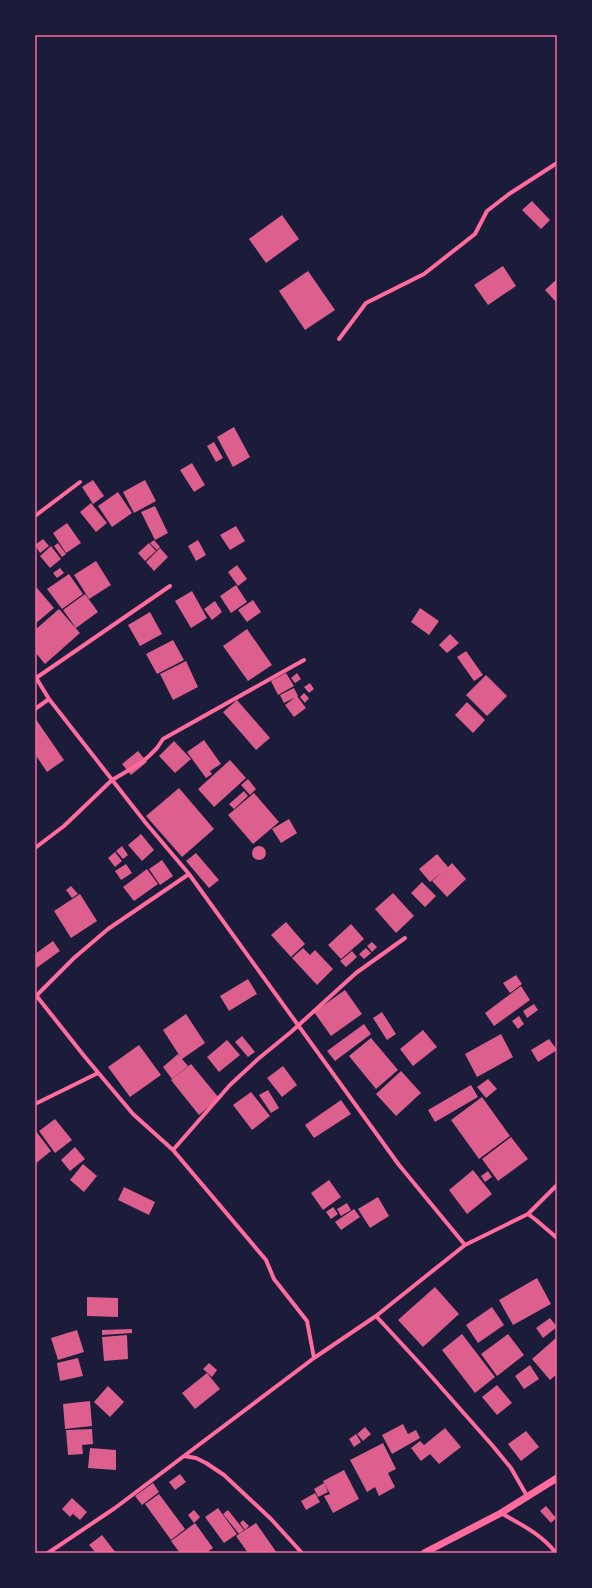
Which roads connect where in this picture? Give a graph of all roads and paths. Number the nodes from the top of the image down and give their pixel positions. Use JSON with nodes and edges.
{"nodes":[{"id":1,"x":557,"y":163,"type":"edge"},
{"id":2,"x":339,"y":339,"type":"dead end"},
{"id":3,"x":80,"y":482,"type":"dead end"},
{"id":4,"x":35,"y":516,"type":"edge"},
{"id":5,"x":170,"y":586,"type":"dead end"},
{"id":6,"x":304,"y":660,"type":"dead end"},
{"id":7,"x":36,"y":677,"type":"edge"},
{"id":8,"x":49,"y":699,"type":"junction"},
{"id":9,"x":35,"y":709,"type":"edge"},
{"id":10,"x":112,"y":780,"type":"junction"},
{"id":11,"x":35,"y":848,"type":"edge"},
{"id":12,"x":189,"y":874,"type":"junction"},
{"id":13,"x":405,"y":938,"type":"dead end"},
{"id":14,"x":36,"y":995,"type":"edge"},
{"id":15,"x":299,"y":1026,"type":"junction"},
{"id":16,"x":98,"y":1073,"type":"junction"},
{"id":17,"x":35,"y":1104,"type":"edge"},
{"id":18,"x":173,"y":1150,"type":"junction"},
{"id":19,"x":557,"y":1185,"type":"edge"},
{"id":20,"x":528,"y":1214,"type":"junction"},
{"id":21,"x":557,"y":1238,"type":"edge"},
{"id":22,"x":465,"y":1245,"type":"junction"},
{"id":23,"x":376,"y":1316,"type":"junction"},
{"id":24,"x":314,"y":1358,"type":"junction"},
{"id":25,"x":184,"y":1456,"type":"junction"},
{"id":26,"x":557,"y":1478,"type":"edge"},
{"id":27,"x":527,"y":1496,"type":"junction"},
{"id":28,"x":501,"y":1513,"type":"junction"},
{"id":29,"x":48,"y":1553,"type":"edge"},
{"id":30,"x":302,"y":1553,"type":"edge"},
{"id":31,"x":424,"y":1553,"type":"edge"},
{"id":32,"x":556,"y":1553,"type":"edge"}],
"edges":[{"from":1,"to":2,"type":"street"},
{"from":3,"to":4,"type":"street"},
{"from":5,"to":7,"type":"street"},
{"from":6,"to":10,"type":"street"},
{"from":7,"to":8,"type":"street"},
{"from":8,"to":9,"type":"street"},
{"from":8,"to":10,"type":"street"},
{"from":10,"to":11,"type":"street"},
{"from":10,"to":12,"type":"street"},
{"from":12,"to":14,"type":"street"},
{"from":12,"to":15,"type":"street"},
{"from":13,"to":15,"type":"street"},
{"from":14,"to":16,"type":"street"},
{"from":15,"to":18,"type":"street"},
{"from":15,"to":22,"type":"street"},
{"from":16,"to":17,"type":"street"},
{"from":16,"to":18,"type":"street"},
{"from":18,"to":24,"type":"street"},
{"from":19,"to":20,"type":"street"},
{"from":20,"to":21,"type":"street"},
{"from":20,"to":22,"type":"street"},
{"from":22,"to":23,"type":"street"},
{"from":23,"to":24,"type":"street"},
{"from":23,"to":27,"type":"street"},
{"from":24,"to":25,"type":"street"},
{"from":25,"to":29,"type":"street"},
{"from":25,"to":30,"type":"street"},
{"from":26,"to":27,"type":"street"},
{"from":27,"to":28,"type":"street"},
{"from":28,"to":31,"type":"street"},
{"from":28,"to":32,"type":"street"}]}
